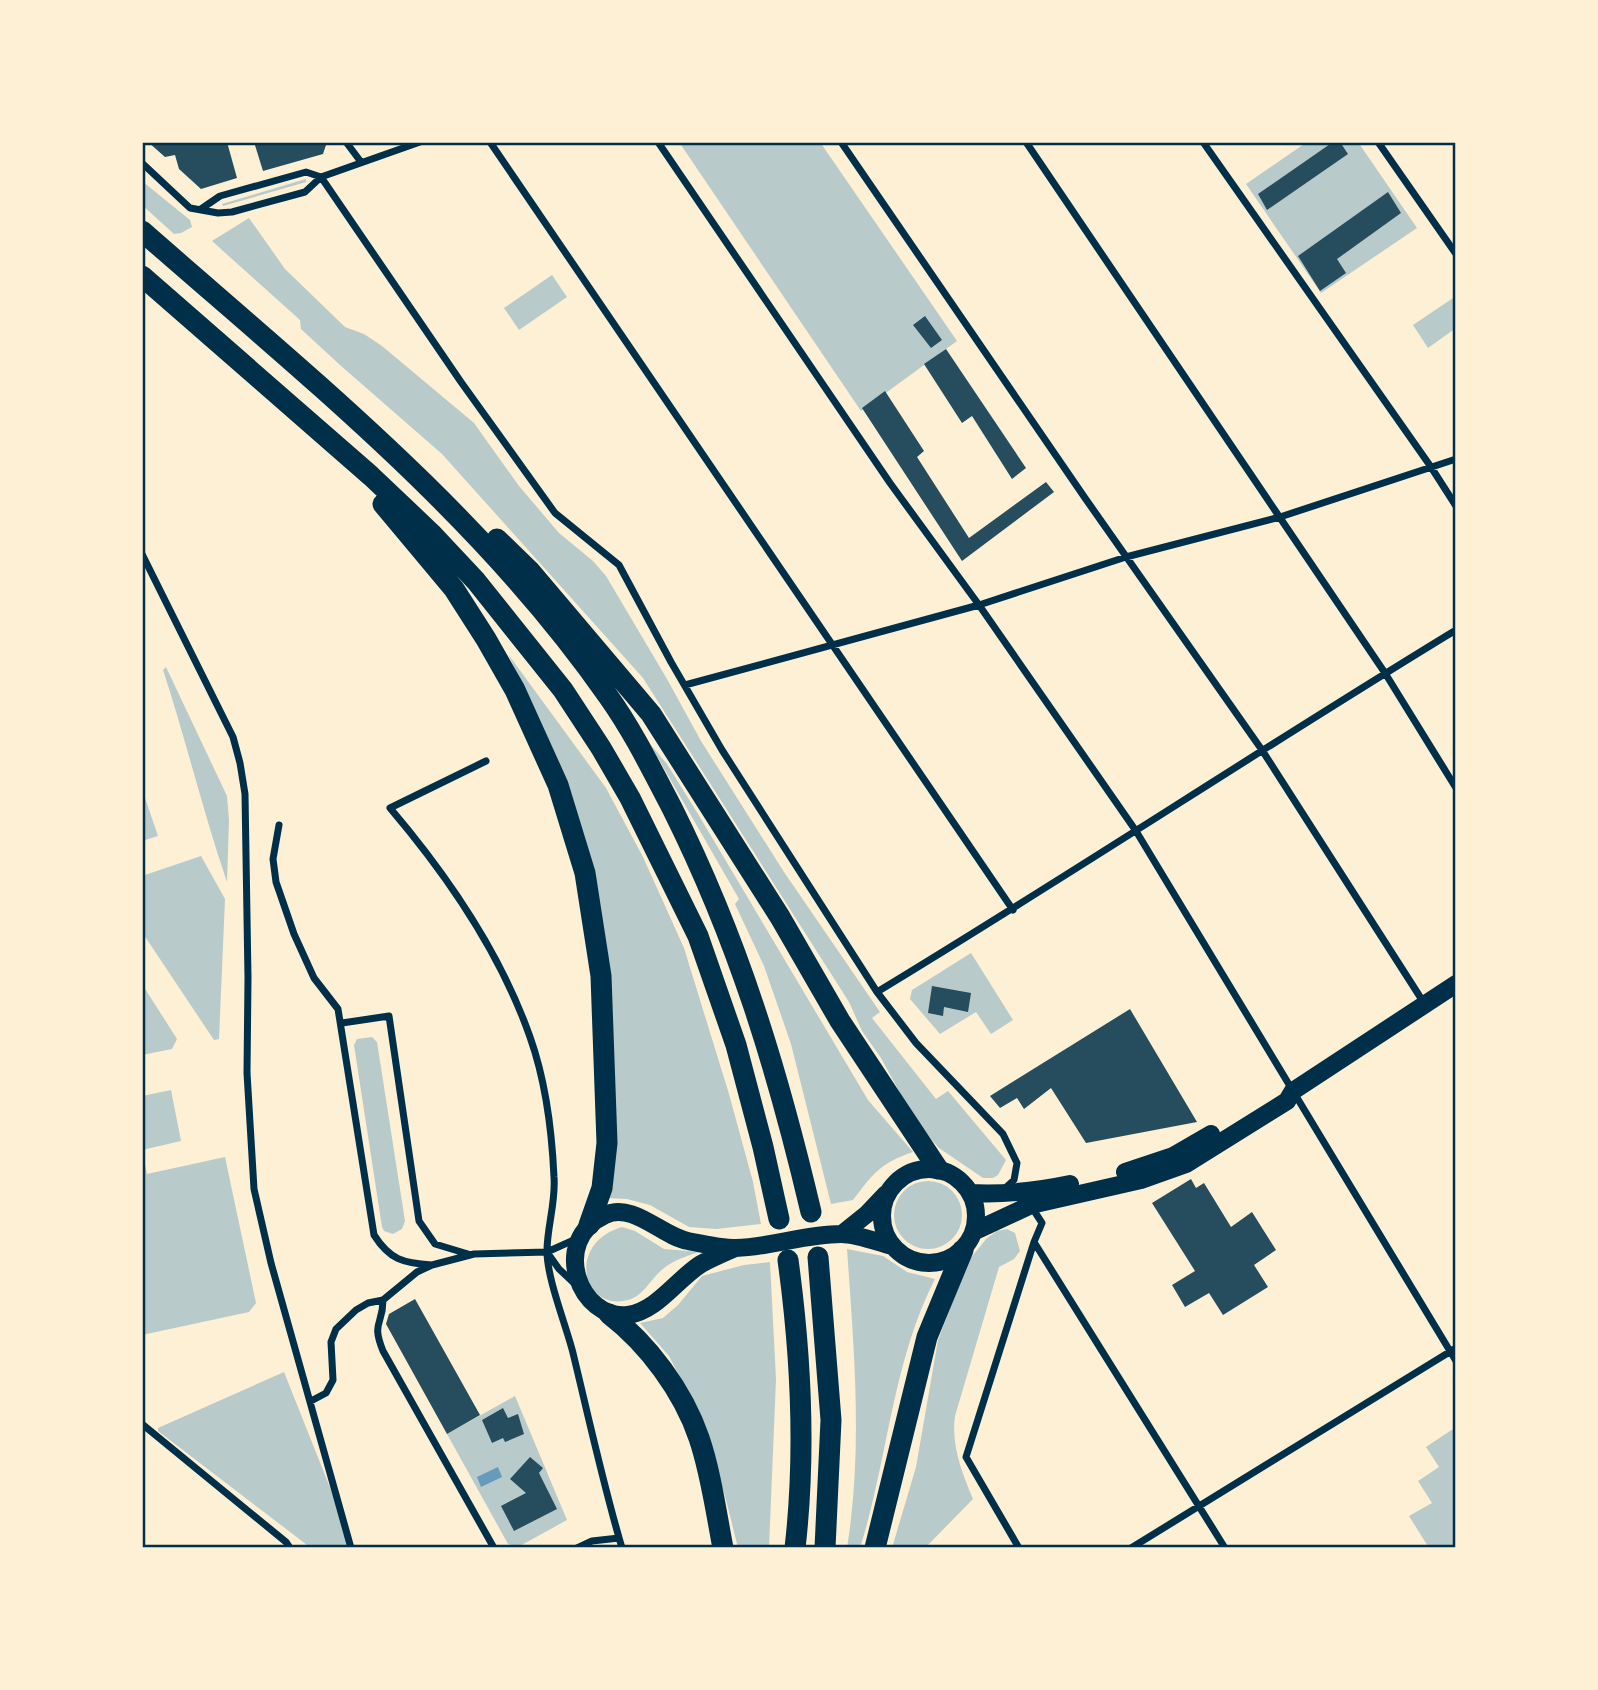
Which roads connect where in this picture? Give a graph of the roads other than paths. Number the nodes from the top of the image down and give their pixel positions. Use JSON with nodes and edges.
{"nodes":[{"id":1,"x":346,"y":142,"type":"edge"},
{"id":2,"x":420,"y":142,"type":"edge"},
{"id":3,"x":490,"y":142,"type":"edge"},
{"id":4,"x":659,"y":142,"type":"edge"},
{"id":5,"x":841,"y":142,"type":"edge"},
{"id":6,"x":1026,"y":142,"type":"edge"},
{"id":7,"x":1203,"y":142,"type":"edge"},
{"id":8,"x":1378,"y":142,"type":"edge"},
{"id":9,"x":361,"y":162,"type":"junction"},
{"id":10,"x":142,"y":163,"type":"edge"},
{"id":11,"x":321,"y":177,"type":"junction"},
{"id":12,"x":201,"y":209,"type":"junction"},
{"id":13,"x":142,"y":231,"type":"edge"},
{"id":14,"x":1456,"y":254,"type":"edge"},
{"id":15,"x":142,"y":276,"type":"edge"},
{"id":16,"x":311,"y":424,"type":"junction"},
{"id":17,"x":398,"y":459,"type":"junction"},
{"id":18,"x":1456,"y":459,"type":"edge"},
{"id":19,"x":1431,"y":467,"type":"junction"},
{"id":20,"x":1456,"y":506,"type":"edge"},
{"id":21,"x":1280,"y":517,"type":"junction"},
{"id":22,"x":142,"y":554,"type":"edge"},
{"id":23,"x":1126,"y":558,"type":"junction"},
{"id":24,"x":979,"y":605,"type":"junction"},
{"id":25,"x":1456,"y":630,"type":"edge"},
{"id":26,"x":833,"y":646,"type":"junction"},
{"id":27,"x":1385,"y":673,"type":"junction"},
{"id":28,"x":685,"y":685,"type":"junction"},
{"id":29,"x":1262,"y":750,"type":"junction"},
{"id":30,"x":486,"y":761,"type":"dead end"},
{"id":31,"x":1456,"y":788,"type":"edge"},
{"id":32,"x":279,"y":825,"type":"dead end"},
{"id":33,"x":1136,"y":831,"type":"junction"},
{"id":34,"x":1013,"y":909,"type":"junction"},
{"id":35,"x":1456,"y":984,"type":"edge"},
{"id":36,"x":877,"y":992,"type":"junction"},
{"id":37,"x":1425,"y":1004,"type":"junction"},
{"id":38,"x":342,"y":1023,"type":"junction"},
{"id":39,"x":1293,"y":1091,"type":"junction"},
{"id":40,"x":938,"y":1169,"type":"junction"},
{"id":41,"x":888,"y":1191,"type":"junction"},
{"id":42,"x":971,"y":1193,"type":"junction"},
{"id":43,"x":998,"y":1195,"type":"junction"},
{"id":44,"x":1031,"y":1205,"type":"junction"},
{"id":45,"x":811,"y":1212,"type":"dead end"},
{"id":46,"x":779,"y":1219,"type":"dead end"},
{"id":47,"x":585,"y":1231,"type":"junction"},
{"id":48,"x":975,"y":1231,"type":"junction"},
{"id":49,"x":842,"y":1234,"type":"junction"},
{"id":50,"x":1034,"y":1242,"type":"junction"},
{"id":51,"x":892,"y":1246,"type":"junction"},
{"id":52,"x":735,"y":1248,"type":"junction"},
{"id":53,"x":963,"y":1250,"type":"junction"},
{"id":54,"x":547,"y":1252,"type":"junction"},
{"id":55,"x":474,"y":1254,"type":"junction"},
{"id":56,"x":818,"y":1257,"type":"dead end"},
{"id":57,"x":788,"y":1260,"type":"dead end"},
{"id":58,"x":432,"y":1265,"type":"junction"},
{"id":59,"x":588,"y":1296,"type":"junction"},
{"id":60,"x":383,"y":1300,"type":"junction"},
{"id":61,"x":609,"y":1314,"type":"junction"},
{"id":62,"x":1453,"y":1350,"type":"edge"},
{"id":63,"x":1456,"y":1361,"type":"edge"},
{"id":64,"x":311,"y":1401,"type":"junction"},
{"id":65,"x":142,"y":1424,"type":"edge"},
{"id":66,"x":1200,"y":1507,"type":"junction"},
{"id":67,"x":619,"y":1538,"type":"junction"},
{"id":68,"x":290,"y":1548,"type":"edge"},
{"id":69,"x":351,"y":1548,"type":"edge"},
{"id":70,"x":494,"y":1548,"type":"edge"},
{"id":71,"x":577,"y":1548,"type":"edge"},
{"id":72,"x":622,"y":1548,"type":"edge"},
{"id":73,"x":723,"y":1548,"type":"edge"},
{"id":74,"x":795,"y":1548,"type":"edge"},
{"id":75,"x":825,"y":1548,"type":"edge"},
{"id":76,"x":875,"y":1548,"type":"edge"},
{"id":77,"x":1019,"y":1548,"type":"edge"},
{"id":78,"x":1131,"y":1548,"type":"edge"},
{"id":79,"x":1224,"y":1548,"type":"edge"}],
"edges":[{"from":1,"to":9,"type":"street"},
{"from":2,"to":9,"type":"street"},
{"from":3,"to":26,"type":"street"},
{"from":4,"to":24,"type":"street"},
{"from":5,"to":23,"type":"street"},
{"from":6,"to":21,"type":"street"},
{"from":7,"to":19,"type":"street"},
{"from":8,"to":14,"type":"street"},
{"from":9,"to":11,"type":"street"},
{"from":10,"to":12,"type":"street"},
{"from":11,"to":12,"type":"street"},
{"from":11,"to":12,"type":"street"},
{"from":11,"to":28,"type":"street"},
{"from":13,"to":17,"type":"highway"},
{"from":15,"to":16,"type":"highway"},
{"from":16,"to":46,"type":"highway"},
{"from":16,"to":47,"type":"highway"},
{"from":17,"to":40,"type":"highway"},
{"from":17,"to":45,"type":"highway"},
{"from":18,"to":19,"type":"street"},
{"from":19,"to":20,"type":"street"},
{"from":19,"to":21,"type":"street"},
{"from":21,"to":23,"type":"street"},
{"from":21,"to":27,"type":"street"},
{"from":22,"to":64,"type":"street"},
{"from":23,"to":24,"type":"street"},
{"from":23,"to":29,"type":"street"},
{"from":24,"to":26,"type":"street"},
{"from":24,"to":33,"type":"street"},
{"from":25,"to":27,"type":"street"},
{"from":26,"to":28,"type":"street"},
{"from":26,"to":34,"type":"street"},
{"from":27,"to":29,"type":"street"},
{"from":27,"to":31,"type":"street"},
{"from":28,"to":36,"type":"street"},
{"from":29,"to":33,"type":"street"},
{"from":29,"to":37,"type":"street"},
{"from":30,"to":54,"type":"street"},
{"from":32,"to":38,"type":"street"},
{"from":33,"to":34,"type":"street"},
{"from":33,"to":39,"type":"street"},
{"from":34,"to":36,"type":"street"},
{"from":35,"to":37,"type":"main road"},
{"from":36,"to":43,"type":"street"},
{"from":37,"to":39,"type":"main road"},
{"from":38,"to":55,"type":"street"},
{"from":38,"to":58,"type":"street"},
{"from":39,"to":43,"type":"main road"},
{"from":39,"to":44,"type":"main road"},
{"from":39,"to":62,"type":"street"},
{"from":40,"to":41,"type":"main road"},
{"from":40,"to":42,"type":"main road"},
{"from":41,"to":49,"type":"main road"},
{"from":41,"to":51,"type":"main road"},
{"from":42,"to":43,"type":"main road"},
{"from":42,"to":48,"type":"main road"},
{"from":44,"to":48,"type":"main road"},
{"from":44,"to":50,"type":"street"},
{"from":47,"to":52,"type":"main road"},
{"from":47,"to":54,"type":"street"},
{"from":47,"to":59,"type":"main road"},
{"from":48,"to":53,"type":"main road"},
{"from":49,"to":51,"type":"main road"},
{"from":49,"to":52,"type":"main road"},
{"from":50,"to":66,"type":"street"},
{"from":50,"to":77,"type":"street"},
{"from":51,"to":53,"type":"main road"},
{"from":52,"to":61,"type":"main road"},
{"from":53,"to":76,"type":"highway"},
{"from":54,"to":55,"type":"street"},
{"from":54,"to":59,"type":"street"},
{"from":54,"to":67,"type":"street"},
{"from":55,"to":58,"type":"street"},
{"from":56,"to":75,"type":"highway"},
{"from":57,"to":74,"type":"highway"},
{"from":58,"to":60,"type":"street"},
{"from":59,"to":61,"type":"main road"},
{"from":60,"to":64,"type":"street"},
{"from":60,"to":70,"type":"street"},
{"from":61,"to":73,"type":"highway"},
{"from":62,"to":63,"type":"street"},
{"from":62,"to":66,"type":"street"},
{"from":64,"to":69,"type":"street"},
{"from":65,"to":68,"type":"street"},
{"from":66,"to":78,"type":"street"},
{"from":66,"to":79,"type":"street"},
{"from":67,"to":71,"type":"street"},
{"from":67,"to":72,"type":"street"}]}
